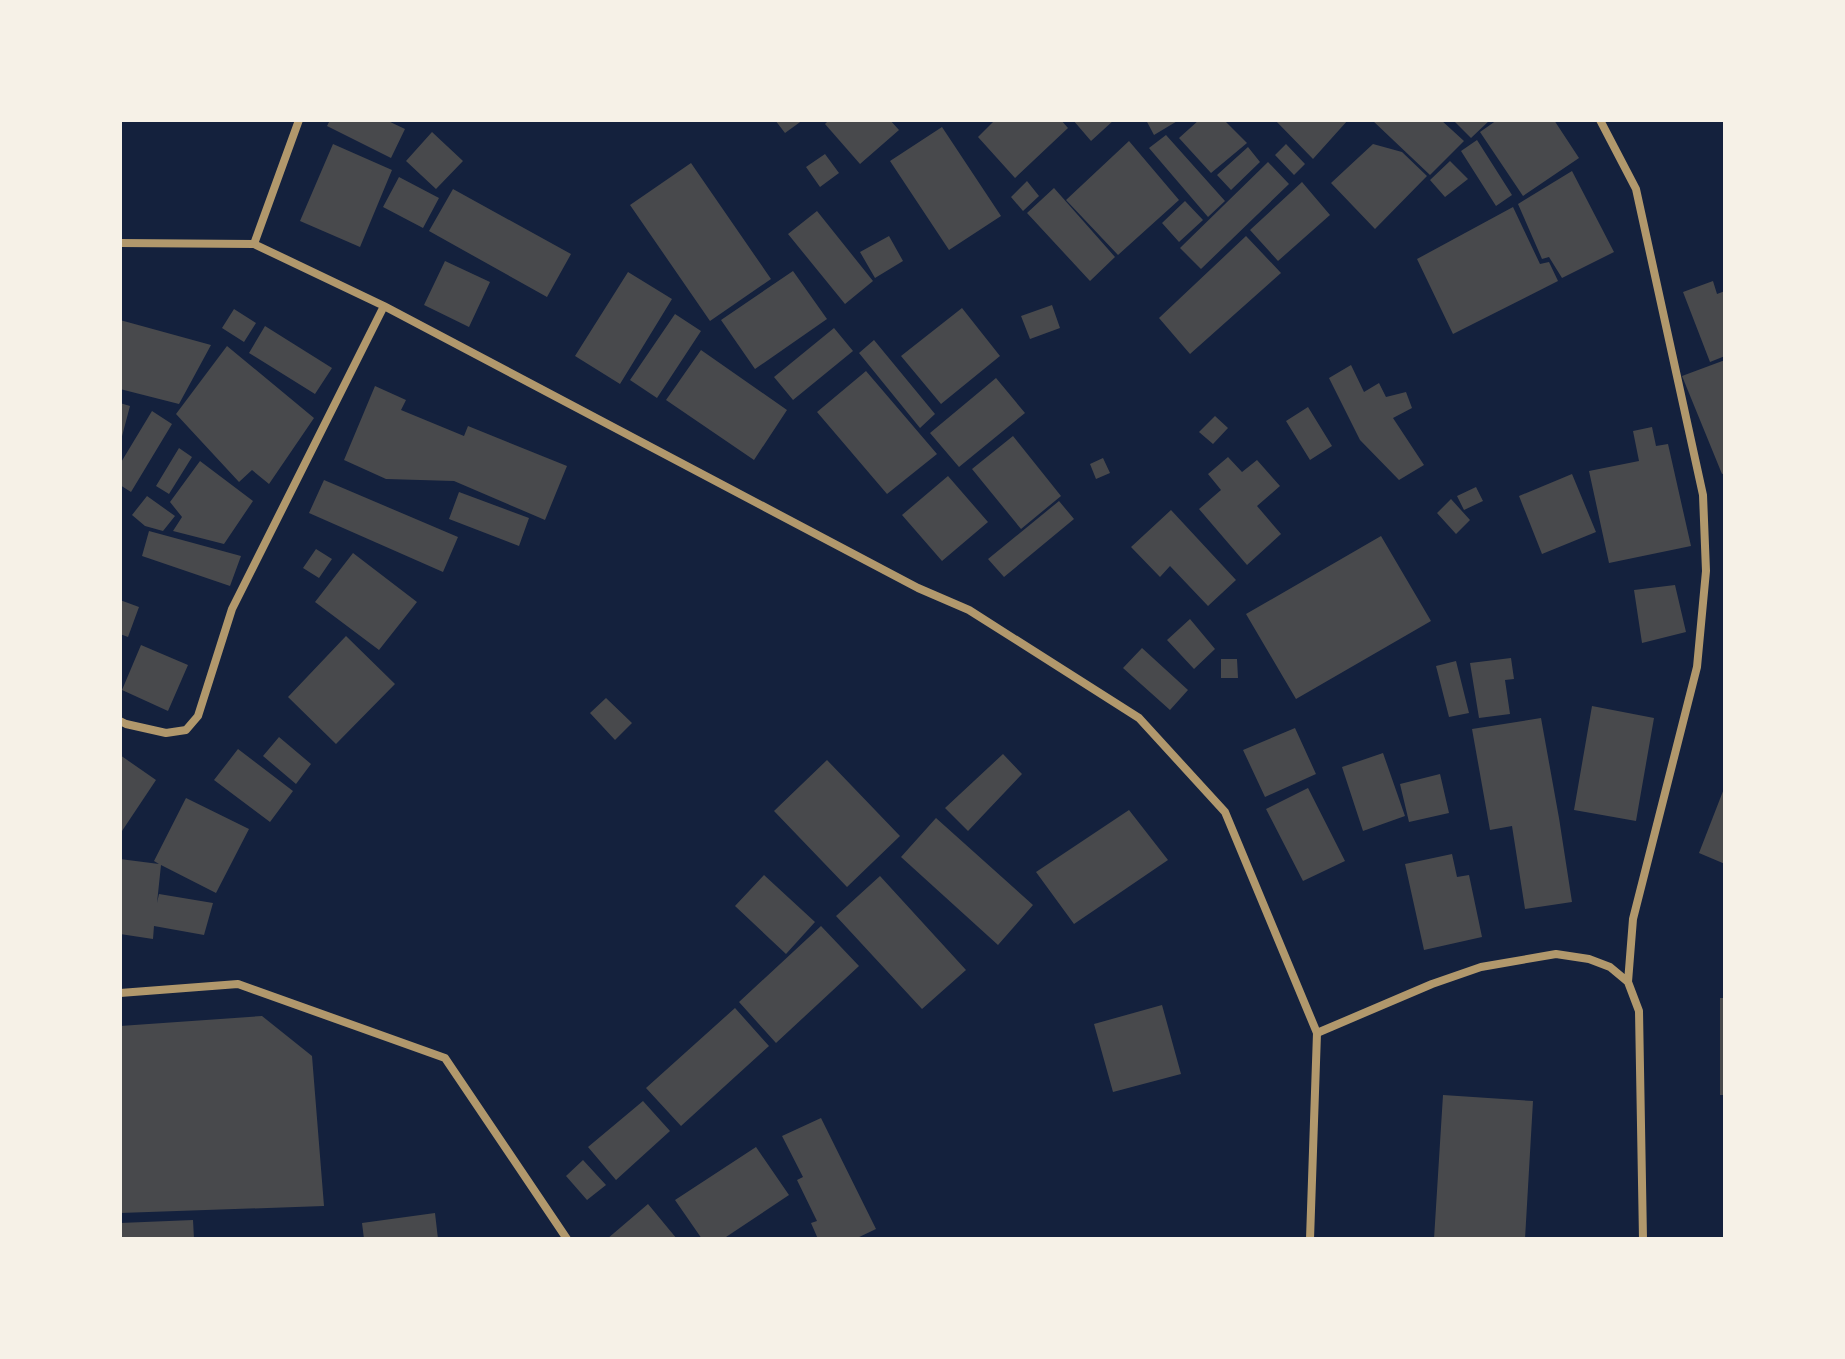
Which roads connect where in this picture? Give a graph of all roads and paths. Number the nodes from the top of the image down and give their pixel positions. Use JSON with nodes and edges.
{"nodes":[{"id":1,"x":299,"y":120,"type":"edge"},
{"id":2,"x":1600,"y":120,"type":"edge"},
{"id":3,"x":120,"y":243,"type":"edge"},
{"id":4,"x":254,"y":244,"type":"junction"},
{"id":5,"x":384,"y":306,"type":"junction"},
{"id":6,"x":120,"y":721,"type":"edge"},
{"id":7,"x":1628,"y":982,"type":"junction"},
{"id":8,"x":120,"y":993,"type":"edge"},
{"id":9,"x":1317,"y":1033,"type":"junction"},
{"id":10,"x":567,"y":1239,"type":"edge"},
{"id":11,"x":1310,"y":1239,"type":"edge"},
{"id":12,"x":1643,"y":1239,"type":"edge"}],
"edges":[{"from":1,"to":4,"type":"street"},
{"from":2,"to":7,"type":"street"},
{"from":3,"to":4,"type":"street"},
{"from":4,"to":5,"type":"street"},
{"from":5,"to":6,"type":"street"},
{"from":5,"to":9,"type":"street"},
{"from":7,"to":9,"type":"street"},
{"from":7,"to":12,"type":"street"},
{"from":8,"to":10,"type":"street"},
{"from":9,"to":11,"type":"street"}]}
